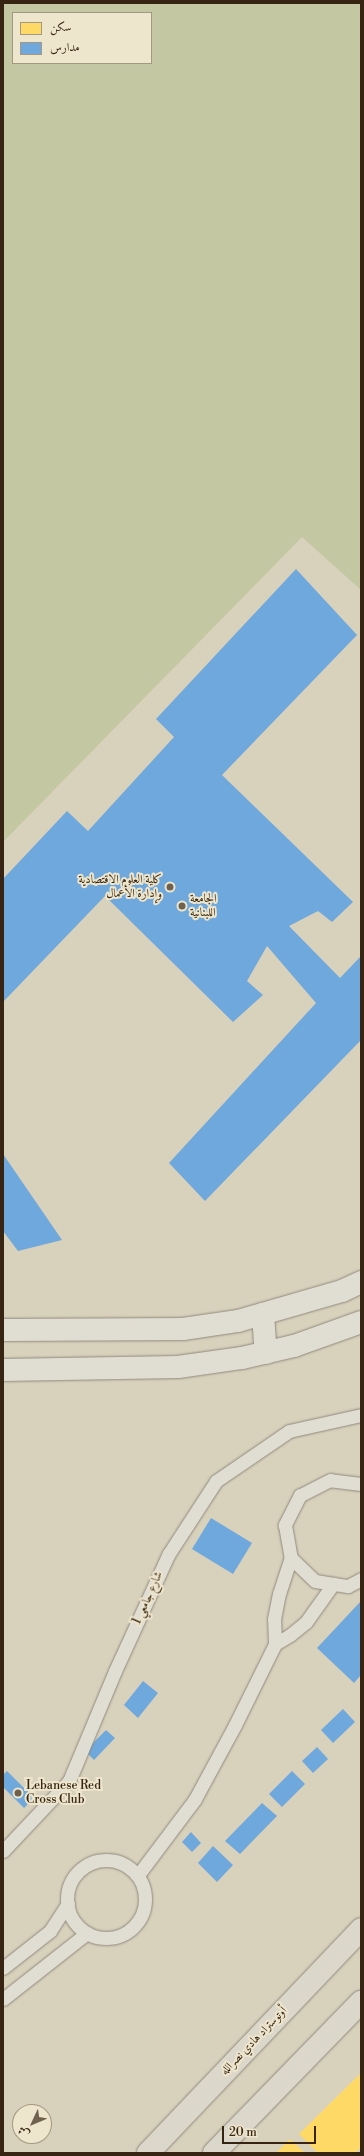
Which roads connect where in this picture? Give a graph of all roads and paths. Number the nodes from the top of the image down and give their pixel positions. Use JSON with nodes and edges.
{"nodes":[{"id":1,"x":361,"y":1282,"type":"edge"},
{"id":2,"x":262,"y":1314,"type":"junction"},
{"id":3,"x":361,"y":1322,"type":"edge"},
{"id":4,"x":3,"y":1330,"type":"edge"},
{"id":5,"x":266,"y":1353,"type":"junction"},
{"id":6,"x":3,"y":1370,"type":"edge"},
{"id":7,"x":360,"y":1415,"type":"edge"},
{"id":8,"x":361,"y":1484,"type":"edge"},
{"id":9,"x":291,"y":1558,"type":"junction"},
{"id":10,"x":361,"y":1579,"type":"edge"},
{"id":11,"x":333,"y":1584,"type":"junction"},
{"id":12,"x":275,"y":1644,"type":"junction"},
{"id":13,"x":3,"y":1851,"type":"edge"},
{"id":14,"x":138,"y":1876,"type":"junction"},
{"id":15,"x":68,"y":1903,"type":"junction"},
{"id":16,"x":361,"y":1929,"type":"edge"},
{"id":17,"x":87,"y":1933,"type":"junction"},
{"id":18,"x":3,"y":1968,"type":"edge"},
{"id":19,"x":3,"y":1999,"type":"edge"},
{"id":20,"x":361,"y":2002,"type":"edge"},
{"id":21,"x":148,"y":2153,"type":"edge"},
{"id":22,"x":214,"y":2153,"type":"edge"}],
"edges":[{"from":1,"to":2,"type":"street"},
{"from":2,"to":4,"type":"street"},
{"from":2,"to":5,"type":"street"},
{"from":3,"to":5,"type":"street"},
{"from":5,"to":6,"type":"street"},
{"from":7,"to":13,"type":"lane","name":"شارع جامعي 1"},
{"from":8,"to":9,"type":"lane"},
{"from":9,"to":11,"type":"lane"},
{"from":9,"to":12,"type":"lane"},
{"from":10,"to":11,"type":"lane"},
{"from":11,"to":12,"type":"lane"},
{"from":12,"to":14,"type":"lane"},
{"from":14,"to":15,"type":"lane"},
{"from":14,"to":17,"type":"lane"},
{"from":15,"to":17,"type":"lane"},
{"from":15,"to":18,"type":"lane"},
{"from":16,"to":21,"type":"highway","name":"أوتوستراد هادي نصرالله"},
{"from":17,"to":19,"type":"lane"},
{"from":20,"to":22,"type":"highway"}]}
